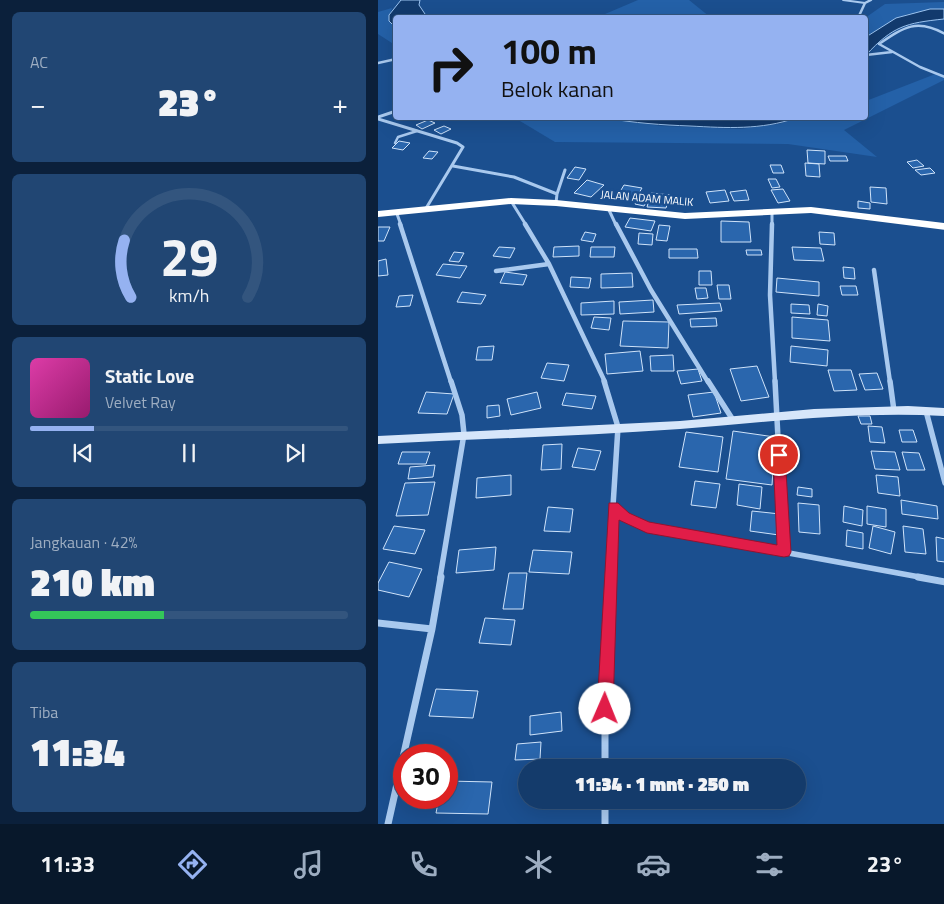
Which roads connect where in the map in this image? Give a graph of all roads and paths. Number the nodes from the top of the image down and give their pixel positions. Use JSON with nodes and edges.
{"nodes":[{"id":1,"x":843,"y":0,"type":"edge"},
{"id":2,"x":871,"y":0,"type":"edge"},
{"id":3,"x":865,"y":3,"type":"junction"},
{"id":4,"x":859,"y":15,"type":"edge"},
{"id":5,"x":944,"y":34,"type":"edge"},
{"id":6,"x":892,"y":52,"type":"junction"},
{"id":7,"x":868,"y":55,"type":"edge"},
{"id":8,"x":393,"y":61,"type":"edge"},
{"id":9,"x":378,"y":64,"type":"edge"},
{"id":10,"x":944,"y":77,"type":"edge"},
{"id":11,"x":393,"y":112,"type":"edge"},
{"id":12,"x":378,"y":118,"type":"edge"},
{"id":13,"x":417,"y":131,"type":"junction"},
{"id":14,"x":396,"y":143,"type":"dead end"},
{"id":15,"x":453,"y":166,"type":"junction"},
{"id":16,"x":565,"y":170,"type":"dead end"},
{"id":17,"x":556,"y":198,"type":"junction"},
{"id":18,"x":511,"y":201,"type":"junction"},
{"id":19,"x":608,"y":208,"type":"junction"},
{"id":20,"x":425,"y":210,"type":"junction"},
{"id":21,"x":772,"y":212,"type":"junction"},
{"id":22,"x":378,"y":214,"type":"edge"},
{"id":23,"x":397,"y":214,"type":"junction"},
{"id":24,"x":944,"y":227,"type":"edge"},
{"id":25,"x":549,"y":264,"type":"junction"},
{"id":26,"x":496,"y":270,"type":"dead end"},
{"id":27,"x":874,"y":270,"type":"dead end"},
{"id":28,"x":926,"y":410,"type":"junction"},
{"id":29,"x":894,"y":411,"type":"junction"},
{"id":30,"x":944,"y":412,"type":"edge"},
{"id":31,"x":777,"y":416,"type":"junction"},
{"id":32,"x":733,"y":421,"type":"junction"},
{"id":33,"x":618,"y":427,"type":"junction"},
{"id":34,"x":464,"y":434,"type":"junction"},
{"id":35,"x":378,"y":440,"type":"edge"},
{"id":36,"x":944,"y":483,"type":"edge"},
{"id":37,"x":613,"y":506,"type":"junction"},
{"id":38,"x":784,"y":552,"type":"junction"},
{"id":39,"x":944,"y":582,"type":"edge"},
{"id":40,"x":378,"y":624,"type":"edge"},
{"id":41,"x":432,"y":629,"type":"junction"},
{"id":42,"x":605,"y":759,"type":"edge"},
{"id":43,"x":605,"y":809,"type":"edge"},
{"id":44,"x":388,"y":824,"type":"edge"},
{"id":45,"x":605,"y":824,"type":"edge"}],
"edges":[{"from":1,"to":3,"type":"lane"},
{"from":2,"to":3,"type":"street"},
{"from":3,"to":4,"type":"street"},
{"from":5,"to":6,"type":"street"},
{"from":6,"to":7,"type":"street"},
{"from":6,"to":10,"type":"street"},
{"from":8,"to":9,"type":"street"},
{"from":11,"to":12,"type":"street"},
{"from":12,"to":13,"type":"street"},
{"from":13,"to":14,"type":"lane"},
{"from":13,"to":15,"type":"street"},
{"from":15,"to":17,"type":"street"},
{"from":15,"to":20,"type":"street"},
{"from":16,"to":17,"type":"street"},
{"from":17,"to":18,"type":"highway","name":"JALAN ADAM MALIK"},
{"from":17,"to":19,"type":"highway","name":"JALAN ADAM MALIK"},
{"from":18,"to":20,"type":"highway","name":"JALAN ADAM MALIK"},
{"from":18,"to":25,"type":"street"},
{"from":19,"to":21,"type":"highway","name":"JALAN ADAM MALIK"},
{"from":19,"to":32,"type":"street"},
{"from":20,"to":23,"type":"highway","name":"JALAN ADAM MALIK"},
{"from":21,"to":24,"type":"highway","name":"JALAN ADAM MALIK"},
{"from":21,"to":31,"type":"street"},
{"from":22,"to":23,"type":"highway","name":"JALAN ADAM MALIK"},
{"from":23,"to":34,"type":"street"},
{"from":25,"to":26,"type":"street"},
{"from":25,"to":33,"type":"street"},
{"from":27,"to":29,"type":"street"},
{"from":28,"to":29,"type":"street"},
{"from":28,"to":30,"type":"street"},
{"from":28,"to":36,"type":"street"},
{"from":29,"to":31,"type":"street"},
{"from":31,"to":32,"type":"street"},
{"from":31,"to":38,"type":"street"},
{"from":32,"to":33,"type":"street"},
{"from":33,"to":34,"type":"street"},
{"from":33,"to":37,"type":"street"},
{"from":34,"to":35,"type":"street"},
{"from":34,"to":41,"type":"street"},
{"from":37,"to":38,"type":"street"},
{"from":37,"to":42,"type":"street"},
{"from":38,"to":39,"type":"street"},
{"from":40,"to":41,"type":"street"},
{"from":41,"to":44,"type":"street"},
{"from":43,"to":45,"type":"street"}]}
